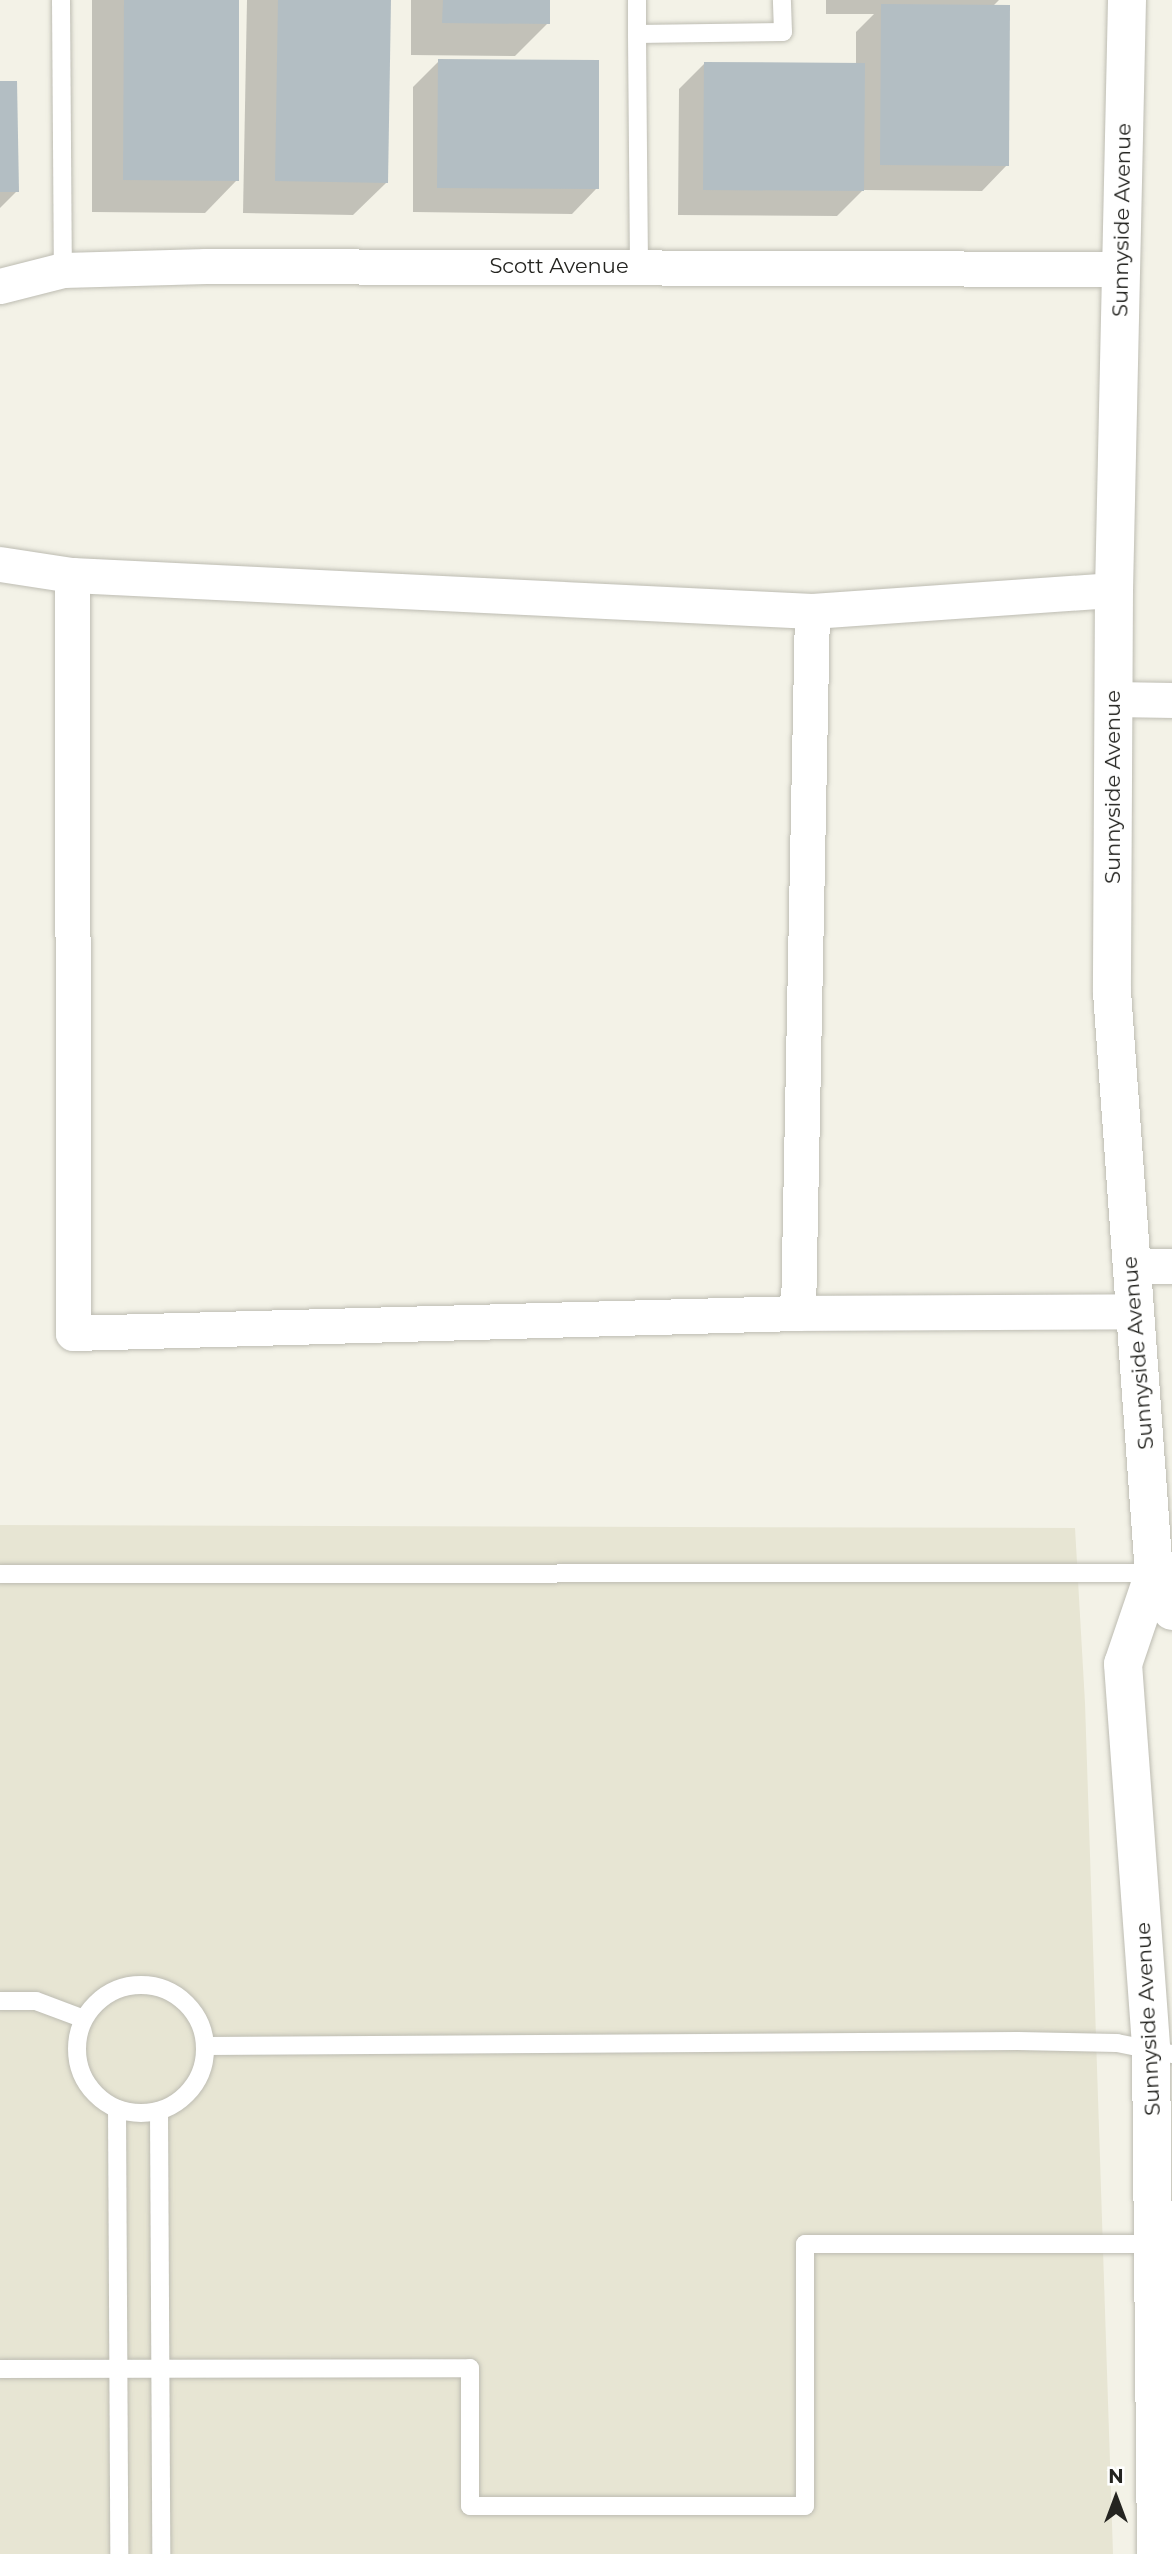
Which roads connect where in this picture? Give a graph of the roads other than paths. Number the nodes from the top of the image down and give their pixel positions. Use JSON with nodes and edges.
{"nodes":[{"id":1,"x":61,"y":0,"type":"edge"},
{"id":2,"x":637,"y":0,"type":"edge"},
{"id":3,"x":782,"y":0,"type":"edge"},
{"id":4,"x":1127,"y":0,"type":"edge"},
{"id":5,"x":637,"y":34,"type":"junction"},
{"id":6,"x":639,"y":266,"type":"junction"},
{"id":7,"x":1121,"y":269,"type":"junction"},
{"id":8,"x":63,"y":270,"type":"junction"},
{"id":9,"x":0,"y":286,"type":"edge"},
{"id":10,"x":0,"y":564,"type":"edge"},
{"id":11,"x":72,"y":575,"type":"junction"},
{"id":12,"x":1114,"y":590,"type":"junction"},
{"id":13,"x":812,"y":611,"type":"junction"},
{"id":14,"x":1114,"y":699,"type":"junction"},
{"id":15,"x":1172,"y":700,"type":"edge"},
{"id":16,"x":1130,"y":1266,"type":"junction"},
{"id":17,"x":1172,"y":1266,"type":"edge"},
{"id":18,"x":1136,"y":1311,"type":"junction"},
{"id":19,"x":798,"y":1313,"type":"junction"},
{"id":20,"x":1163,"y":1573,"type":"edge"},
{"id":21,"x":0,"y":1574,"type":"edge"},
{"id":22,"x":1172,"y":1611,"type":"edge"},
{"id":23,"x":0,"y":2001,"type":"edge"},
{"id":24,"x":84,"y":2020,"type":"junction"},
{"id":25,"x":206,"y":2046,"type":"junction"},
{"id":26,"x":1161,"y":2051,"type":"edge"},
{"id":27,"x":117,"y":2109,"type":"junction"},
{"id":28,"x":159,"y":2111,"type":"junction"},
{"id":29,"x":1156,"y":2244,"type":"junction"},
{"id":30,"x":161,"y":2368,"type":"junction"},
{"id":31,"x":0,"y":2369,"type":"edge"},
{"id":32,"x":118,"y":2369,"type":"junction"},
{"id":33,"x":119,"y":2554,"type":"edge"},
{"id":34,"x":161,"y":2554,"type":"edge"},
{"id":35,"x":1156,"y":2554,"type":"edge"}],
"edges":[{"from":1,"to":8,"type":"lane"},
{"from":2,"to":5,"type":"lane"},
{"from":3,"to":5,"type":"lane"},
{"from":4,"to":7,"type":"main road","name":"Sunnyside Avenue"},
{"from":5,"to":6,"type":"lane"},
{"from":6,"to":7,"type":"street","name":"Scott Avenue"},
{"from":6,"to":8,"type":"street","name":"Scott Avenue"},
{"from":7,"to":12,"type":"main road","name":"Sunnyside Avenue"},
{"from":8,"to":9,"type":"street","name":"Scott Avenue"},
{"from":10,"to":11,"type":"street"},
{"from":11,"to":13,"type":"street"},
{"from":11,"to":19,"type":"street"},
{"from":12,"to":13,"type":"street"},
{"from":12,"to":14,"type":"main road","name":"Sunnyside Avenue"},
{"from":13,"to":19,"type":"street"},
{"from":14,"to":15,"type":"street"},
{"from":14,"to":16,"type":"main road","name":"Sunnyside Avenue"},
{"from":16,"to":17,"type":"street"},
{"from":16,"to":18,"type":"main road","name":"Sunnyside Avenue"},
{"from":18,"to":19,"type":"street"},
{"from":18,"to":20,"type":"main road","name":"Sunnyside Avenue"},
{"from":20,"to":21,"type":"lane"},
{"from":20,"to":22,"type":"main road","name":"Sunnyside Avenue"},
{"from":20,"to":26,"type":"main road","name":"Sunnyside Avenue"},
{"from":23,"to":24,"type":"lane"},
{"from":24,"to":25,"type":"lane"},
{"from":24,"to":27,"type":"lane"},
{"from":25,"to":26,"type":"lane"},
{"from":25,"to":28,"type":"lane"},
{"from":26,"to":29,"type":"main road","name":"Sunnyside Avenue"},
{"from":27,"to":28,"type":"lane"},
{"from":27,"to":32,"type":"lane"},
{"from":28,"to":30,"type":"lane"},
{"from":29,"to":30,"type":"lane"},
{"from":29,"to":35,"type":"main road","name":"Sunnyside Avenue"},
{"from":30,"to":32,"type":"lane"},
{"from":30,"to":34,"type":"lane"},
{"from":31,"to":32,"type":"lane"},
{"from":32,"to":33,"type":"lane"}]}
